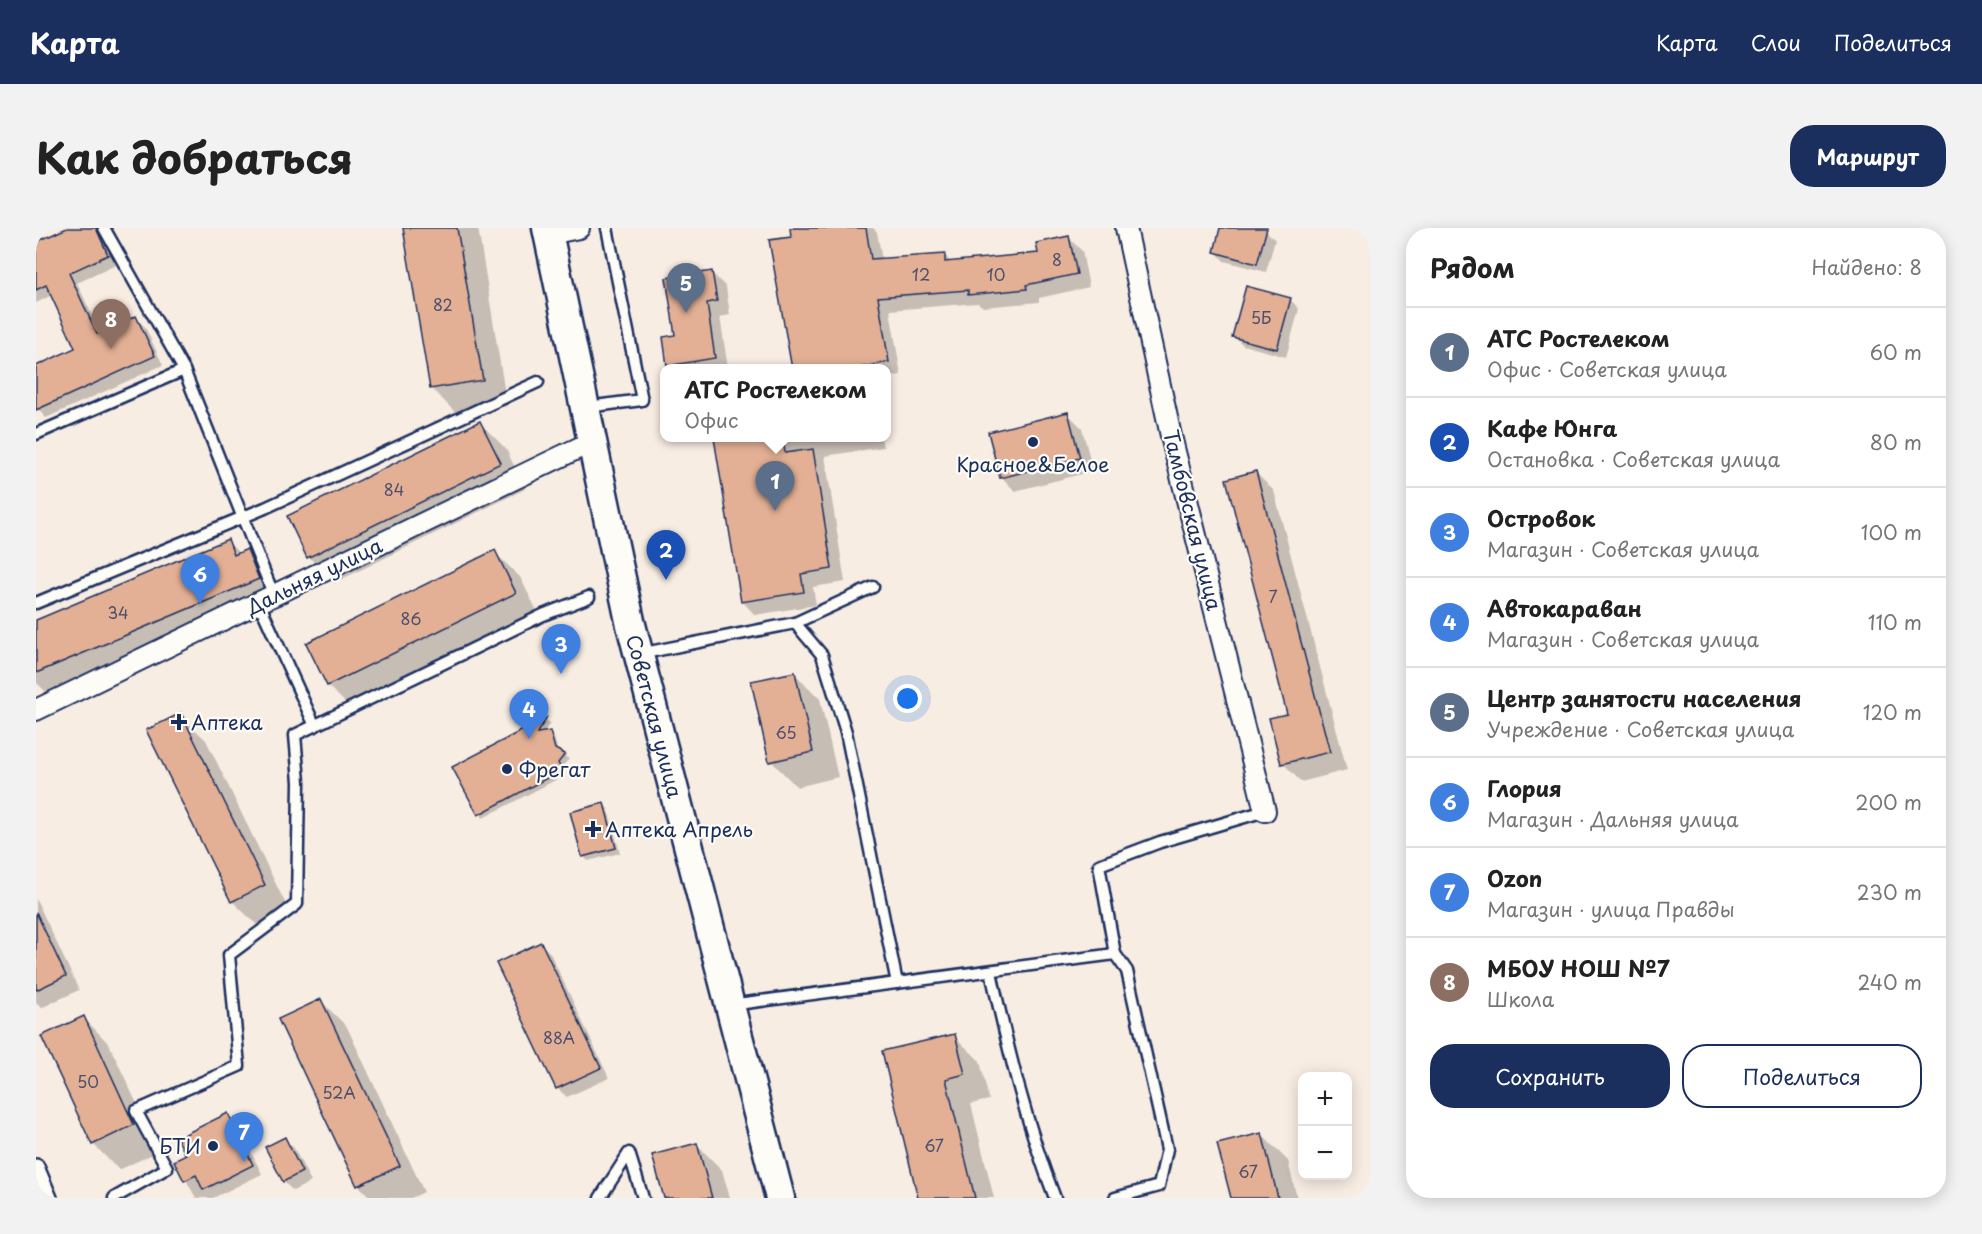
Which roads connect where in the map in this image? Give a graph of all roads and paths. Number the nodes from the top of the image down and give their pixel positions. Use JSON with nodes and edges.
{"nodes":[{"id":1,"x":104,"y":228,"type":"edge"},
{"id":2,"x":579,"y":228,"type":"edge"},
{"id":3,"x":607,"y":228,"type":"edge"},
{"id":4,"x":1126,"y":228,"type":"edge"},
{"id":5,"x":548,"y":231,"type":"edge"},
{"id":6,"x":184,"y":370,"type":"junction"},
{"id":7,"x":538,"y":382,"type":"dead end"},
{"id":8,"x":584,"y":407,"type":"junction"},
{"id":9,"x":36,"y":434,"type":"edge"},
{"id":10,"x":591,"y":442,"type":"junction"},
{"id":11,"x":242,"y":518,"type":"junction"},
{"id":12,"x":873,"y":587,"type":"dead end"},
{"id":13,"x":589,"y":597,"type":"dead end"},
{"id":14,"x":267,"y":599,"type":"junction"},
{"id":15,"x":36,"y":603,"type":"edge"},
{"id":16,"x":795,"y":623,"type":"junction"},
{"id":17,"x":639,"y":654,"type":"junction"},
{"id":18,"x":36,"y":710,"type":"edge"},
{"id":19,"x":315,"y":726,"type":"junction"},
{"id":20,"x":1265,"y":811,"type":"joint"},
{"id":21,"x":1114,"y":954,"type":"junction"},
{"id":22,"x":991,"y":972,"type":"junction"},
{"id":23,"x":897,"y":983,"type":"junction"},
{"id":24,"x":729,"y":1005,"type":"junction"},
{"id":25,"x":36,"y":1167,"type":"edge"},
{"id":26,"x":49,"y":1198,"type":"edge"},
{"id":27,"x":114,"y":1198,"type":"edge"},
{"id":28,"x":600,"y":1198,"type":"edge"},
{"id":29,"x":643,"y":1198,"type":"edge"},
{"id":30,"x":780,"y":1198,"type":"edge"},
{"id":31,"x":1055,"y":1198,"type":"edge"},
{"id":32,"x":1114,"y":1198,"type":"edge"}],
"edges":[{"from":1,"to":6,"type":"lane"},
{"from":2,"to":5,"type":"street"},
{"from":3,"to":8,"type":"lane"},
{"from":4,"to":20,"type":"street","name":"Тамбовская улица"},
{"from":5,"to":8,"type":"main road","name":"Советская улица"},
{"from":6,"to":9,"type":"lane"},
{"from":6,"to":11,"type":"lane"},
{"from":7,"to":11,"type":"lane"},
{"from":8,"to":10,"type":"main road","name":"Советская улица"},
{"from":10,"to":14,"type":"street","name":"Дальняя улица"},
{"from":10,"to":17,"type":"main road","name":"Советская улица"},
{"from":11,"to":14,"type":"lane"},
{"from":11,"to":15,"type":"lane"},
{"from":12,"to":16,"type":"lane"},
{"from":13,"to":19,"type":"lane"},
{"from":14,"to":18,"type":"street","name":"Дальняя улица"},
{"from":14,"to":19,"type":"lane"},
{"from":16,"to":17,"type":"lane"},
{"from":16,"to":23,"type":"lane"},
{"from":17,"to":24,"type":"main road","name":"Советская улица"},
{"from":19,"to":27,"type":"lane"},
{"from":20,"to":21,"type":"lane"},
{"from":21,"to":22,"type":"lane"},
{"from":21,"to":32,"type":"lane"},
{"from":22,"to":23,"type":"lane"},
{"from":22,"to":31,"type":"lane"},
{"from":23,"to":24,"type":"lane"},
{"from":24,"to":30,"type":"main road","name":"Советская улица"},
{"from":25,"to":26,"type":"street"},
{"from":28,"to":29,"type":"lane"}]}
